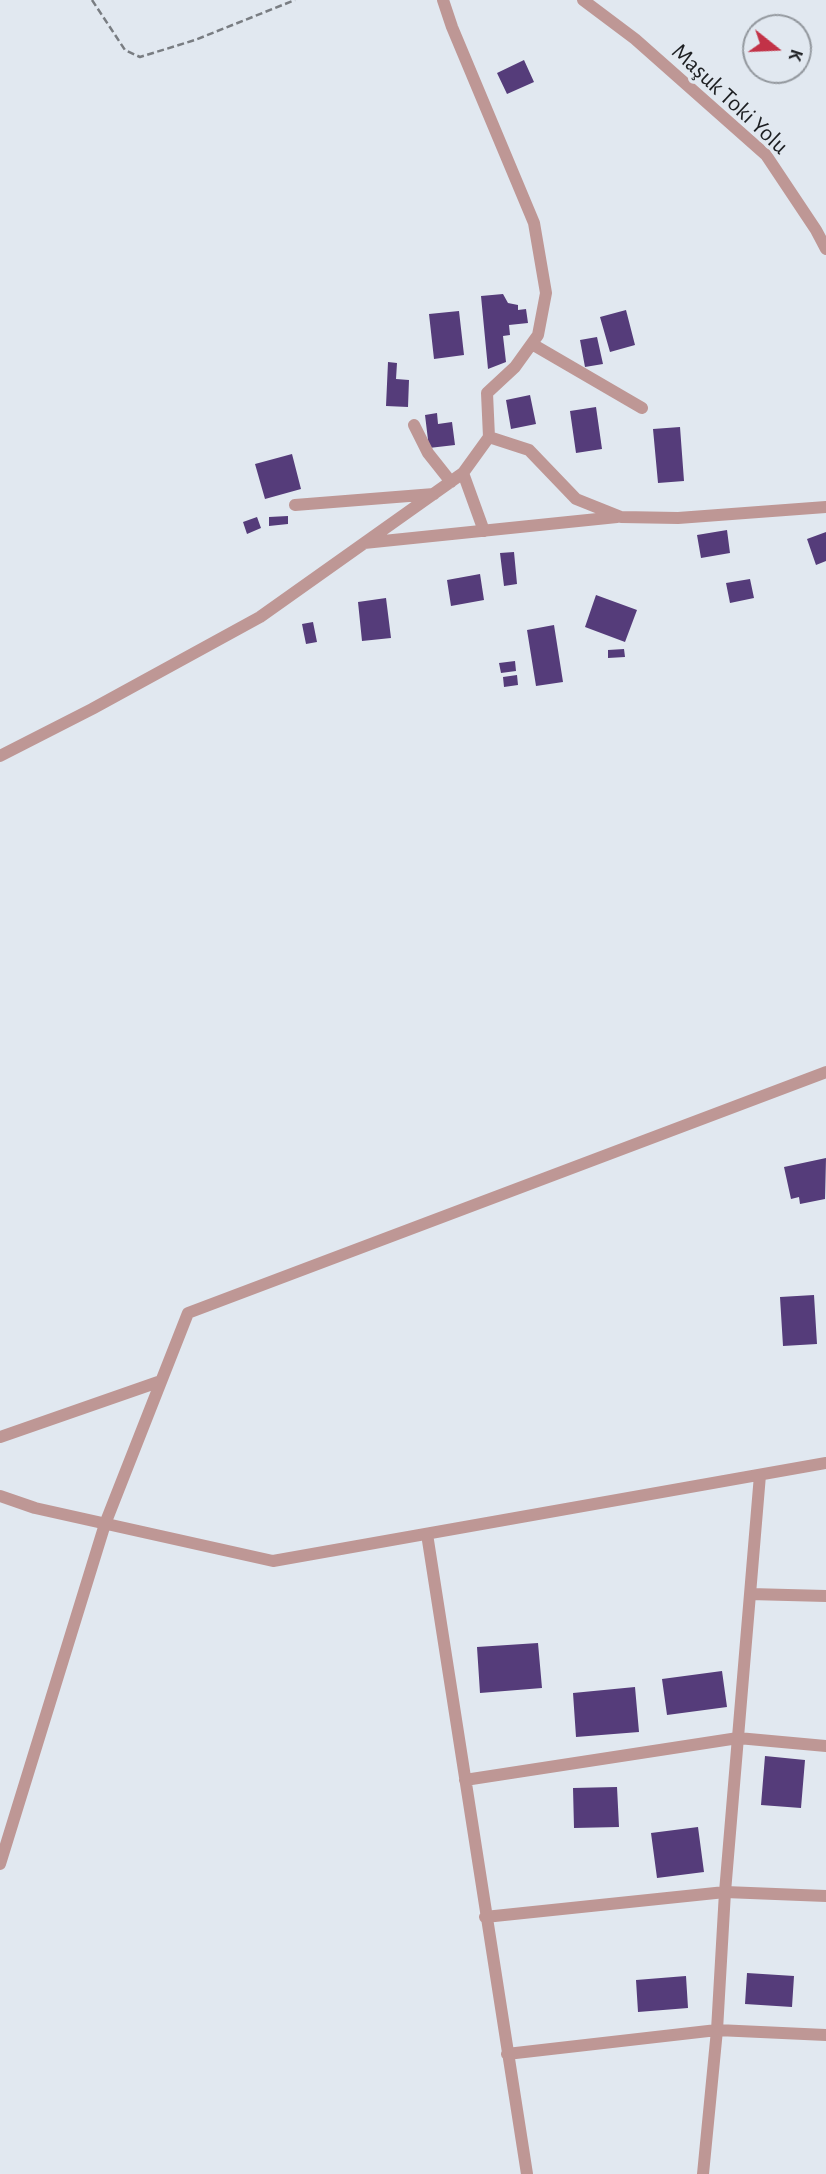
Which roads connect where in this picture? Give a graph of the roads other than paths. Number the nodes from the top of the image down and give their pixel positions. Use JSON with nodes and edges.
{"nodes":[{"id":1,"x":443,"y":0,"type":"edge"},
{"id":2,"x":583,"y":0,"type":"edge"},
{"id":3,"x":826,"y":249,"type":"edge"},
{"id":4,"x":532,"y":344,"type":"junction"},
{"id":5,"x":642,"y":408,"type":"dead end"},
{"id":6,"x":414,"y":425,"type":"dead end"},
{"id":7,"x":489,"y":437,"type":"junction"},
{"id":8,"x":463,"y":473,"type":"junction"},
{"id":9,"x":451,"y":482,"type":"junction"},
{"id":10,"x":434,"y":494,"type":"junction"},
{"id":11,"x":295,"y":505,"type":"dead end"},
{"id":12,"x":826,"y":507,"type":"edge"},
{"id":13,"x":621,"y":517,"type":"junction"},
{"id":14,"x":484,"y":531,"type":"junction"},
{"id":15,"x":363,"y":543,"type":"junction"},
{"id":16,"x":0,"y":756,"type":"edge"},
{"id":17,"x":826,"y":1072,"type":"edge"},
{"id":18,"x":161,"y":1381,"type":"junction"},
{"id":19,"x":0,"y":1437,"type":"edge"},
{"id":20,"x":826,"y":1463,"type":"edge"},
{"id":21,"x":760,"y":1475,"type":"junction"},
{"id":22,"x":0,"y":1496,"type":"edge"},
{"id":23,"x":106,"y":1524,"type":"junction"},
{"id":24,"x":427,"y":1534,"type":"junction"},
{"id":25,"x":750,"y":1594,"type":"junction"},
{"id":26,"x":826,"y":1596,"type":"edge"},
{"id":27,"x":738,"y":1738,"type":"junction"},
{"id":28,"x":826,"y":1746,"type":"edge"},
{"id":29,"x":465,"y":1780,"type":"junction"},
{"id":30,"x":0,"y":1864,"type":"edge"},
{"id":31,"x":725,"y":1892,"type":"junction"},
{"id":32,"x":826,"y":1896,"type":"edge"},
{"id":33,"x":485,"y":1917,"type":"junction"},
{"id":34,"x":717,"y":2029,"type":"junction"},
{"id":35,"x":826,"y":2035,"type":"edge"},
{"id":36,"x":507,"y":2054,"type":"junction"},
{"id":37,"x":527,"y":2174,"type":"edge"},
{"id":38,"x":703,"y":2174,"type":"edge"}],
"edges":[{"from":1,"to":4,"type":"street"},
{"from":2,"to":3,"type":"street","name":"Maşuk Toki Yolu"},
{"from":4,"to":5,"type":"street"},
{"from":4,"to":7,"type":"street"},
{"from":6,"to":9,"type":"street"},
{"from":7,"to":8,"type":"street"},
{"from":7,"to":13,"type":"street"},
{"from":8,"to":9,"type":"street"},
{"from":8,"to":14,"type":"street"},
{"from":9,"to":10,"type":"street"},
{"from":10,"to":11,"type":"street"},
{"from":10,"to":15,"type":"street"},
{"from":12,"to":13,"type":"street"},
{"from":13,"to":14,"type":"street"},
{"from":14,"to":15,"type":"street"},
{"from":15,"to":16,"type":"street"},
{"from":17,"to":18,"type":"street"},
{"from":18,"to":19,"type":"street"},
{"from":18,"to":23,"type":"street"},
{"from":20,"to":21,"type":"street"},
{"from":21,"to":24,"type":"street"},
{"from":21,"to":25,"type":"street"},
{"from":22,"to":23,"type":"street"},
{"from":23,"to":24,"type":"street"},
{"from":23,"to":30,"type":"street"},
{"from":24,"to":29,"type":"street"},
{"from":25,"to":26,"type":"street"},
{"from":25,"to":27,"type":"street"},
{"from":27,"to":28,"type":"street"},
{"from":27,"to":29,"type":"street"},
{"from":27,"to":31,"type":"street"},
{"from":29,"to":33,"type":"street"},
{"from":31,"to":32,"type":"street"},
{"from":31,"to":33,"type":"street"},
{"from":31,"to":34,"type":"street"},
{"from":33,"to":36,"type":"street"},
{"from":34,"to":35,"type":"street"},
{"from":34,"to":36,"type":"street"},
{"from":34,"to":38,"type":"street"},
{"from":36,"to":37,"type":"street"}]}
